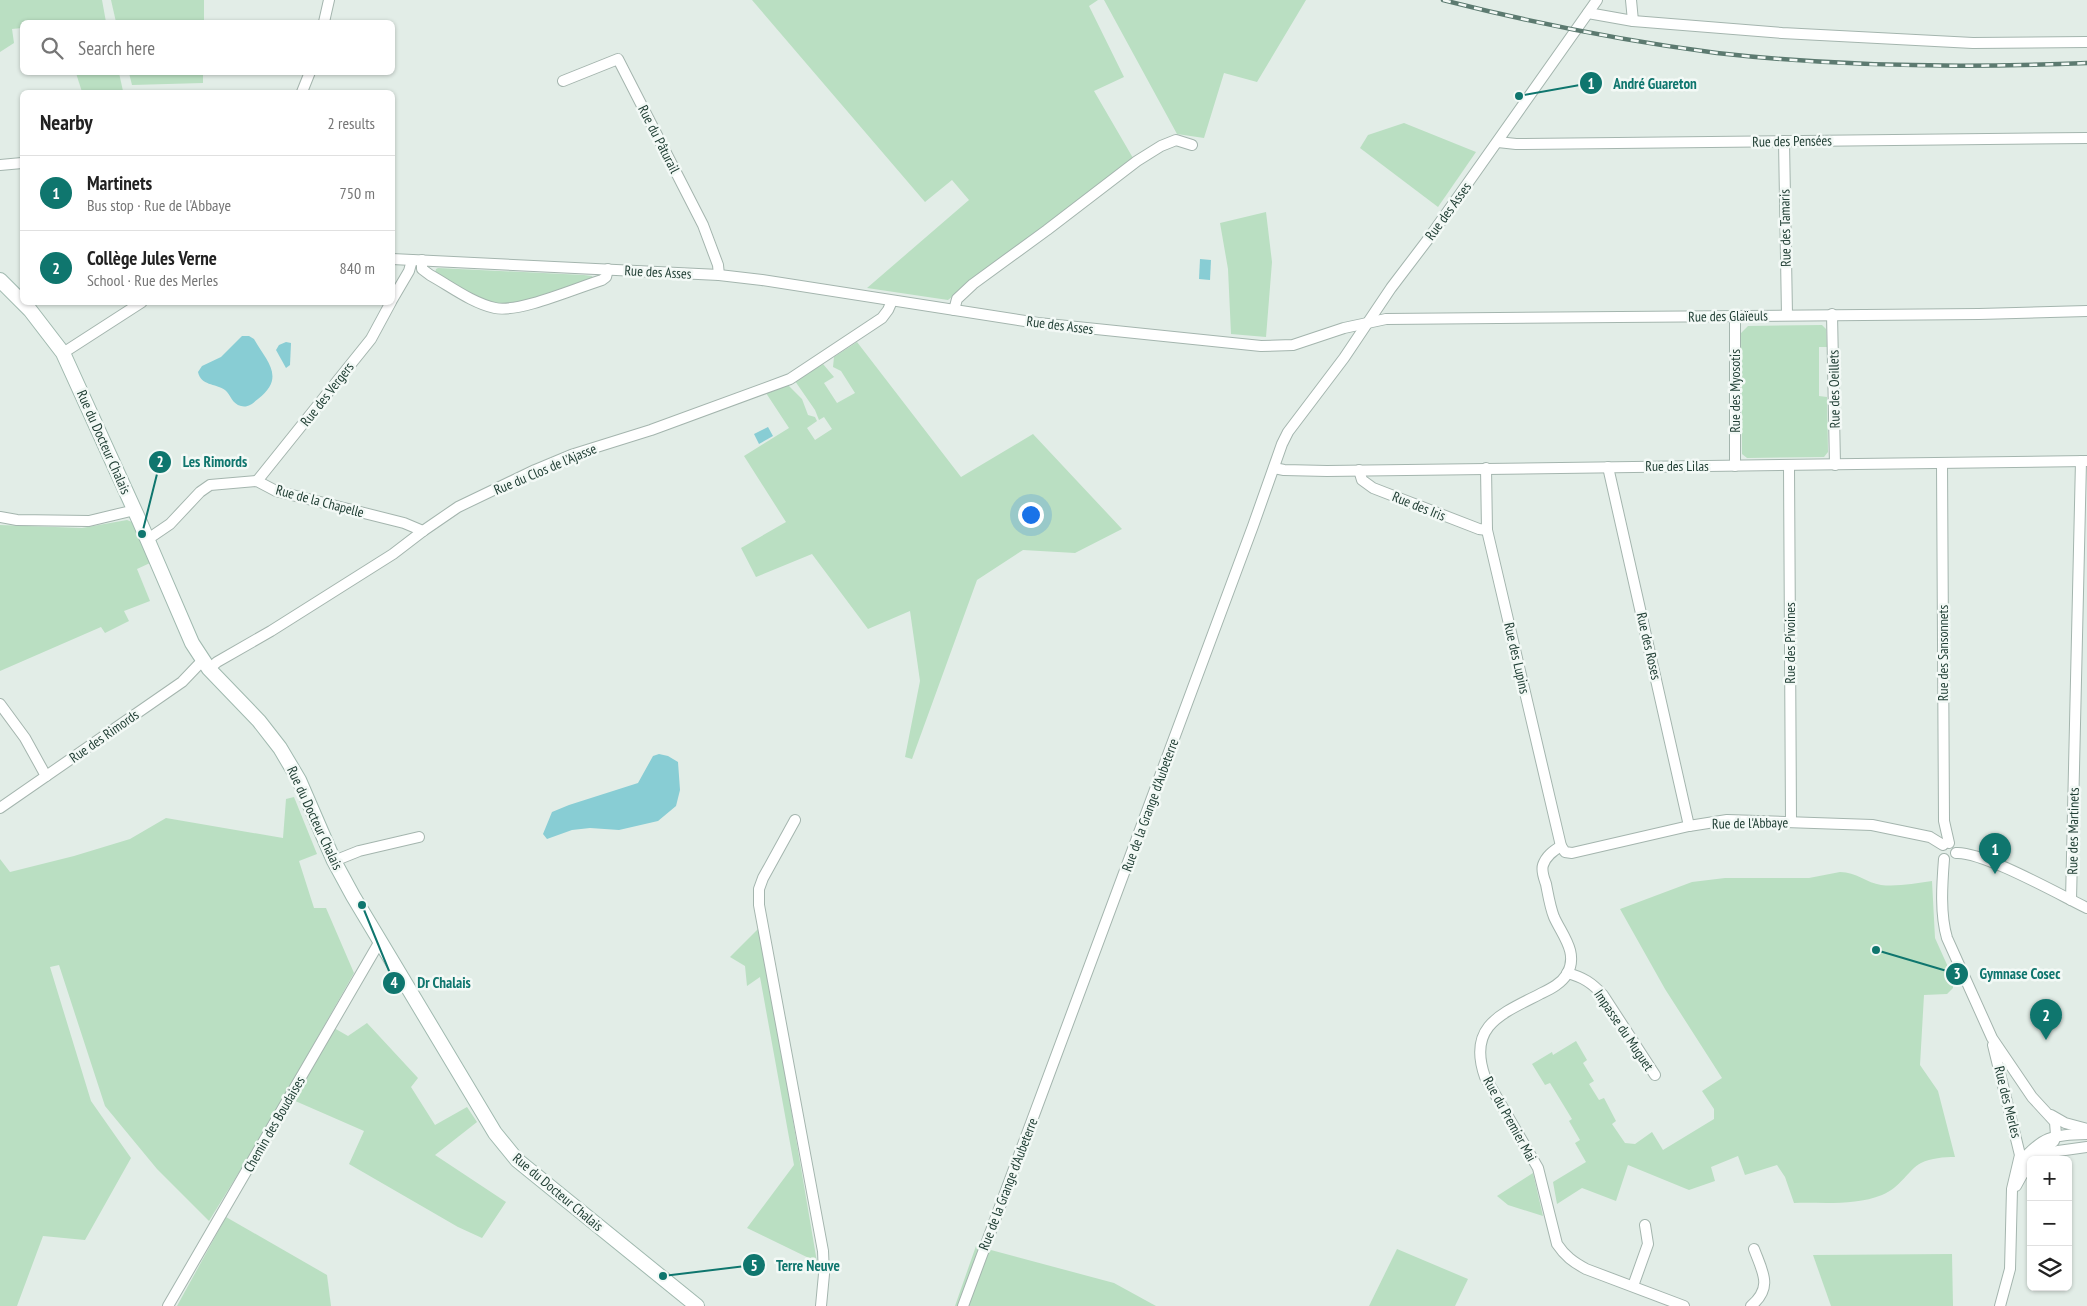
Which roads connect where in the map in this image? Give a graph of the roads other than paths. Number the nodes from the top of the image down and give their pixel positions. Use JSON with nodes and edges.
{"nodes":[{"id":1,"x":329,"y":0,"type":"edge"},
{"id":2,"x":1598,"y":0,"type":"edge"},
{"id":3,"x":1631,"y":0,"type":"edge"},
{"id":4,"x":1588,"y":13,"type":"junction"},
{"id":5,"x":324,"y":20,"type":"edge"},
{"id":6,"x":1633,"y":21,"type":"junction"},
{"id":7,"x":2087,"y":42,"type":"edge"},
{"id":8,"x":309,"y":75,"type":"edge"},
{"id":9,"x":563,"y":81,"type":"dead end"},
{"id":10,"x":303,"y":90,"type":"edge"},
{"id":11,"x":2087,"y":138,"type":"edge"},
{"id":12,"x":1784,"y":140,"type":"junction"},
{"id":13,"x":1498,"y":142,"type":"junction"},
{"id":14,"x":1192,"y":145,"type":"dead end"},
{"id":15,"x":20,"y":163,"type":"edge"},
{"id":16,"x":0,"y":166,"type":"edge"},
{"id":17,"x":395,"y":259,"type":"edge"},
{"id":18,"x":417,"y":260,"type":"junction"},
{"id":19,"x":608,"y":269,"type":"junction"},
{"id":20,"x":719,"y":275,"type":"junction"},
{"id":21,"x":0,"y":280,"type":"edge"},
{"id":22,"x":395,"y":296,"type":"edge"},
{"id":23,"x":20,"y":300,"type":"edge"},
{"id":24,"x":892,"y":301,"type":"junction"},
{"id":25,"x":25,"y":305,"type":"edge"},
{"id":26,"x":137,"y":305,"type":"edge"},
{"id":27,"x":390,"y":305,"type":"edge"},
{"id":28,"x":954,"y":310,"type":"junction"},
{"id":29,"x":2087,"y":311,"type":"edge"},
{"id":30,"x":1786,"y":314,"type":"junction"},
{"id":31,"x":1832,"y":314,"type":"junction"},
{"id":32,"x":1735,"y":315,"type":"junction"},
{"id":33,"x":1369,"y":322,"type":"junction"},
{"id":34,"x":63,"y":353,"type":"junction"},
{"id":35,"x":2084,"y":462,"type":"edge"},
{"id":36,"x":1942,"y":463,"type":"junction"},
{"id":37,"x":1835,"y":465,"type":"junction"},
{"id":38,"x":1735,"y":466,"type":"junction"},
{"id":39,"x":1789,"y":466,"type":"junction"},
{"id":40,"x":1608,"y":467,"type":"junction"},
{"id":41,"x":1274,"y":468,"type":"junction"},
{"id":42,"x":1486,"y":468,"type":"junction"},
{"id":43,"x":1359,"y":470,"type":"junction"},
{"id":44,"x":258,"y":481,"type":"junction"},
{"id":45,"x":135,"y":510,"type":"junction"},
{"id":46,"x":0,"y":517,"type":"edge"},
{"id":47,"x":1487,"y":530,"type":"junction"},
{"id":48,"x":423,"y":531,"type":"junction"},
{"id":49,"x":148,"y":539,"type":"junction"},
{"id":50,"x":206,"y":664,"type":"junction"},
{"id":51,"x":0,"y":704,"type":"edge"},
{"id":52,"x":2076,"y":731,"type":"junction"},
{"id":53,"x":2087,"y":731,"type":"edge"},
{"id":54,"x":46,"y":776,"type":"junction"},
{"id":55,"x":0,"y":808,"type":"edge"},
{"id":56,"x":795,"y":820,"type":"dead end"},
{"id":57,"x":1790,"y":821,"type":"junction"},
{"id":58,"x":1689,"y":826,"type":"junction"},
{"id":59,"x":419,"y":837,"type":"dead end"},
{"id":60,"x":1946,"y":844,"type":"junction"},
{"id":61,"x":1561,"y":846,"type":"junction"},
{"id":62,"x":1956,"y":853,"type":"junction"},
{"id":63,"x":1944,"y":859,"type":"junction"},
{"id":64,"x":334,"y":861,"type":"junction"},
{"id":65,"x":2071,"y":900,"type":"junction"},
{"id":66,"x":2087,"y":908,"type":"edge"},
{"id":67,"x":380,"y":941,"type":"junction"},
{"id":68,"x":1567,"y":974,"type":"junction"},
{"id":69,"x":1992,"y":1038,"type":"junction"},
{"id":70,"x":1655,"y":1075,"type":"dead end"},
{"id":71,"x":2050,"y":1115,"type":"junction"},
{"id":72,"x":2087,"y":1129,"type":"edge"},
{"id":73,"x":2087,"y":1134,"type":"edge"},
{"id":74,"x":2056,"y":1135,"type":"junction"},
{"id":75,"x":2019,"y":1147,"type":"junction"},
{"id":76,"x":2087,"y":1147,"type":"edge"},
{"id":77,"x":2030,"y":1156,"type":"edge"},
{"id":78,"x":2036,"y":1156,"type":"edge"},
{"id":79,"x":2041,"y":1156,"type":"edge"},
{"id":80,"x":2027,"y":1160,"type":"edge"},
{"id":81,"x":2018,"y":1164,"type":"junction"},
{"id":82,"x":2027,"y":1167,"type":"edge"},
{"id":83,"x":2012,"y":1196,"type":"junction"},
{"id":84,"x":1645,"y":1225,"type":"dead end"},
{"id":85,"x":1754,"y":1249,"type":"dead end"},
{"id":86,"x":1633,"y":1286,"type":"junction"},
{"id":87,"x":168,"y":1306,"type":"edge"},
{"id":88,"x":697,"y":1306,"type":"edge"},
{"id":89,"x":821,"y":1306,"type":"edge"},
{"id":90,"x":963,"y":1306,"type":"edge"},
{"id":91,"x":1684,"y":1306,"type":"edge"},
{"id":92,"x":1751,"y":1306,"type":"edge"},
{"id":93,"x":2000,"y":1306,"type":"edge"}],
"edges":[{"from":1,"to":5,"type":"street"},
{"from":2,"to":4,"type":"street","name":"Rue des Asses"},
{"from":3,"to":6,"type":"street"},
{"from":4,"to":6,"type":"street"},
{"from":4,"to":13,"type":"street","name":"Rue des Asses"},
{"from":6,"to":7,"type":"street"},
{"from":8,"to":10,"type":"street"},
{"from":9,"to":20,"type":"street","name":"Rue du Pâturail"},
{"from":11,"to":12,"type":"street","name":"Rue des Pensées"},
{"from":12,"to":13,"type":"street","name":"Rue des Pensées"},
{"from":12,"to":30,"type":"street","name":"Rue des Tamaris"},
{"from":13,"to":33,"type":"street","name":"Rue des Asses"},
{"from":14,"to":28,"type":"street"},
{"from":15,"to":16,"type":"street"},
{"from":17,"to":18,"type":"street","name":"Rue des Asses"},
{"from":18,"to":19,"type":"street","name":"Rue des Asses"},
{"from":18,"to":19,"type":"street"},
{"from":18,"to":22,"type":"street","name":"Rue des Vergers"},
{"from":19,"to":20,"type":"street","name":"Rue des Asses"},
{"from":20,"to":24,"type":"street","name":"Rue des Asses"},
{"from":21,"to":23,"type":"main road","name":"Rue du Docteur Chalais"},
{"from":24,"to":28,"type":"street","name":"Rue des Asses"},
{"from":24,"to":48,"type":"street","name":"Rue du Clos de l'Ajasse"},
{"from":25,"to":34,"type":"main road","name":"Rue du Docteur Chalais"},
{"from":26,"to":34,"type":"street"},
{"from":27,"to":44,"type":"street","name":"Rue des Vergers"},
{"from":28,"to":33,"type":"street","name":"Rue des Asses"},
{"from":29,"to":31,"type":"street","name":"Rue des Glaïeuls"},
{"from":30,"to":31,"type":"street","name":"Rue des Glaïeuls"},
{"from":30,"to":32,"type":"street","name":"Rue des Glaïeuls"},
{"from":31,"to":37,"type":"street","name":"Rue des Oeillets"},
{"from":32,"to":33,"type":"street","name":"Rue des Glaïeuls"},
{"from":32,"to":38,"type":"street","name":"Rue des Myosotis"},
{"from":33,"to":41,"type":"street","name":"Rue de la Grange d'Aubeterre"},
{"from":34,"to":45,"type":"main road","name":"Rue du Docteur Chalais"},
{"from":35,"to":36,"type":"street","name":"Rue des Lilas"},
{"from":35,"to":52,"type":"street","name":"Rue des Martinets"},
{"from":36,"to":37,"type":"street","name":"Rue des Lilas"},
{"from":36,"to":60,"type":"street","name":"Rue des Sansonnets"},
{"from":37,"to":39,"type":"street","name":"Rue des Lilas"},
{"from":38,"to":39,"type":"street","name":"Rue des Lilas"},
{"from":38,"to":40,"type":"street","name":"Rue des Lilas"},
{"from":39,"to":57,"type":"street","name":"Rue des Pivoines"},
{"from":40,"to":42,"type":"street","name":"Rue des Lilas"},
{"from":40,"to":58,"type":"street","name":"Rue des Roses"},
{"from":41,"to":43,"type":"street","name":"Rue des Lilas"},
{"from":41,"to":90,"type":"street","name":"Rue de la Grange d'Aubeterre"},
{"from":42,"to":43,"type":"street","name":"Rue des Lilas"},
{"from":42,"to":47,"type":"street","name":"Rue des Lupins"},
{"from":43,"to":47,"type":"street","name":"Rue des Iris"},
{"from":44,"to":48,"type":"street","name":"Rue de la Chapelle"},
{"from":44,"to":49,"type":"street","name":"Rue de la Chapelle"},
{"from":45,"to":46,"type":"street"},
{"from":45,"to":49,"type":"main road","name":"Rue du Docteur Chalais"},
{"from":47,"to":61,"type":"street","name":"Rue des Lupins"},
{"from":48,"to":50,"type":"street","name":"Rue du Clos de l'Ajasse"},
{"from":49,"to":50,"type":"main road","name":"Rue du Docteur Chalais"},
{"from":50,"to":54,"type":"street","name":"Rue des Rimords"},
{"from":50,"to":64,"type":"main road","name":"Rue du Docteur Chalais"},
{"from":51,"to":54,"type":"street"},
{"from":52,"to":53,"type":"street"},
{"from":52,"to":65,"type":"street","name":"Rue des Martinets"},
{"from":54,"to":55,"type":"street","name":"Rue des Rimords"},
{"from":56,"to":89,"type":"street"},
{"from":57,"to":58,"type":"street","name":"Rue de l'Abbaye"},
{"from":57,"to":60,"type":"street","name":"Rue de l'Abbaye"},
{"from":58,"to":61,"type":"street","name":"Rue de l'Abbaye"},
{"from":59,"to":64,"type":"street"},
{"from":60,"to":62,"type":"street"},
{"from":60,"to":63,"type":"street"},
{"from":61,"to":68,"type":"street"},
{"from":62,"to":63,"type":"street"},
{"from":62,"to":65,"type":"street"},
{"from":63,"to":69,"type":"street","name":"Rue des Merles"},
{"from":64,"to":67,"type":"main road","name":"Rue du Docteur Chalais"},
{"from":65,"to":66,"type":"street"},
{"from":67,"to":87,"type":"street","name":"Chemin des Boudaises"},
{"from":67,"to":88,"type":"main road","name":"Rue du Docteur Chalais"},
{"from":68,"to":70,"type":"street","name":"Impasse du Muguet"},
{"from":68,"to":86,"type":"street","name":"Rue du Premier Mai"},
{"from":69,"to":71,"type":"street","name":"Rue des Merles"},
{"from":69,"to":75,"type":"street","name":"Rue des Merles"},
{"from":71,"to":72,"type":"street"},
{"from":71,"to":74,"type":"street"},
{"from":73,"to":74,"type":"street"},
{"from":74,"to":78,"type":"street"},
{"from":75,"to":77,"type":"street"},
{"from":75,"to":81,"type":"street","name":"Rue des Merles"},
{"from":76,"to":79,"type":"street"},
{"from":80,"to":81,"type":"street"},
{"from":81,"to":83,"type":"street","name":"Rue des Merles"},
{"from":82,"to":83,"type":"street","name":"Rue des Merles"},
{"from":83,"to":93,"type":"street","name":"Rue des Merles"},
{"from":84,"to":86,"type":"street"},
{"from":85,"to":92,"type":"street"},
{"from":86,"to":91,"type":"street","name":"Rue du Premier Mai"}]}
